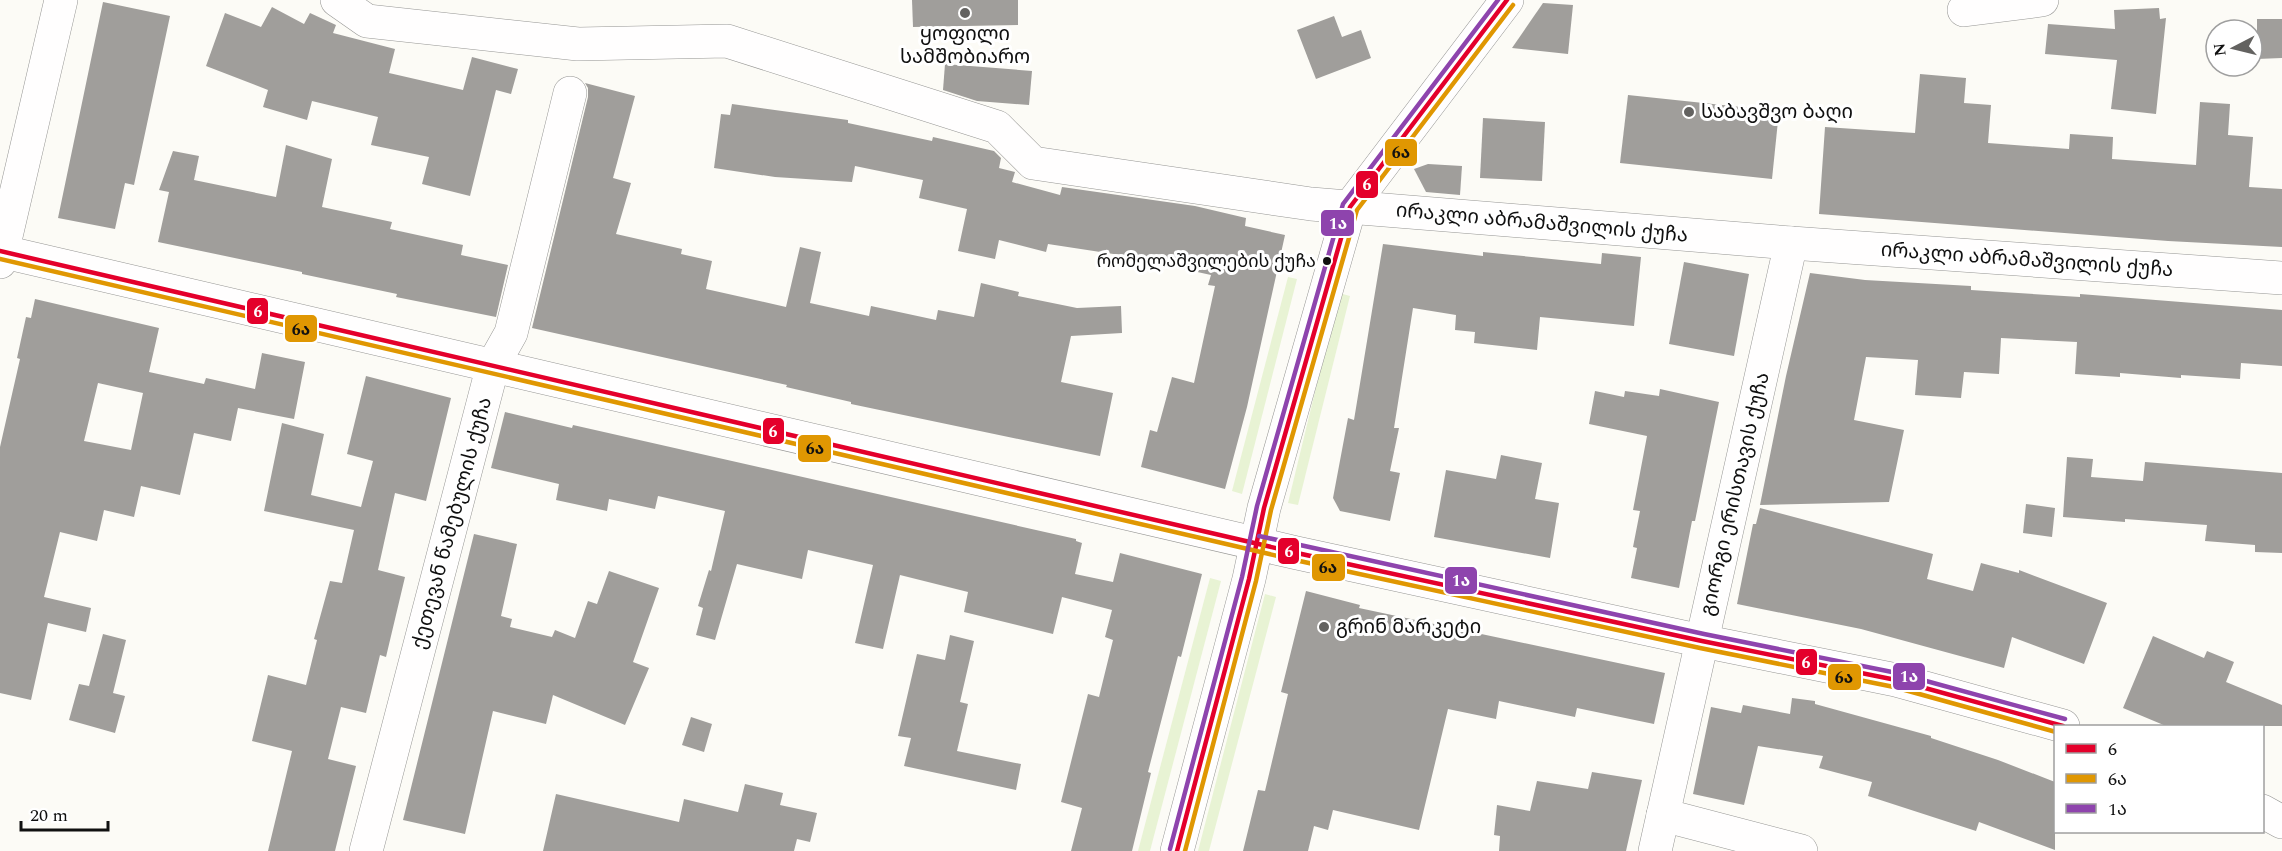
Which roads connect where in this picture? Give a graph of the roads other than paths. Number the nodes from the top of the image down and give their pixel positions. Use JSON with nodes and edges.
{"nodes":[{"id":1,"x":61,"y":0,"type":"edge"},
{"id":2,"x":336,"y":0,"type":"edge"},
{"id":3,"x":1507,"y":0,"type":"edge"},
{"id":4,"x":2042,"y":0,"type":"edge"},
{"id":5,"x":1964,"y":10,"type":"dead end"},
{"id":6,"x":570,"y":93,"type":"dead end"},
{"id":7,"x":1350,"y":207,"type":"junction"},
{"id":8,"x":1791,"y":243,"type":"junction"},
{"id":9,"x":1,"y":255,"type":"edge"},
{"id":10,"x":2282,"y":278,"type":"edge"},
{"id":11,"x":493,"y":365,"type":"junction"},
{"id":12,"x":1257,"y":543,"type":"junction"},
{"id":13,"x":1702,"y":641,"type":"junction"},
{"id":14,"x":2058,"y":725,"type":"edge"},
{"id":15,"x":2264,"y":812,"type":"edge"},
{"id":16,"x":1663,"y":815,"type":"junction"},
{"id":17,"x":2282,"y":822,"type":"edge"},
{"id":18,"x":371,"y":850,"type":"edge"},
{"id":19,"x":1177,"y":851,"type":"edge"},
{"id":20,"x":1655,"y":851,"type":"edge"},
{"id":21,"x":1801,"y":851,"type":"edge"}],
"edges":[{"from":1,"to":9,"type":"street"},
{"from":2,"to":7,"type":"street","name":"ირაკლი აბრამაშვილის ქუჩა"},
{"from":3,"to":7,"type":"street"},
{"from":4,"to":5,"type":"street"},
{"from":6,"to":11,"type":"street","name":"ქეთევან წამებულის ქუჩა"},
{"from":7,"to":8,"type":"street","name":"ირაკლი აბრამაშვილის ქუჩა"},
{"from":7,"to":12,"type":"street"},
{"from":8,"to":10,"type":"street","name":"ირაკლი აბრამაშვილის ქუჩა"},
{"from":8,"to":13,"type":"street","name":"გიორგი ერისთავის ქუჩა"},
{"from":9,"to":11,"type":"street"},
{"from":11,"to":12,"type":"street"},
{"from":11,"to":18,"type":"street","name":"ქეთევან წამებულის ქუჩა"},
{"from":12,"to":13,"type":"street"},
{"from":12,"to":19,"type":"street"},
{"from":13,"to":14,"type":"street"},
{"from":13,"to":16,"type":"street","name":"გიორგი ერისთავის ქუჩა"},
{"from":15,"to":17,"type":"street"},
{"from":16,"to":20,"type":"street","name":"გიორგი ერისთავის ქუჩა"},
{"from":16,"to":21,"type":"street"}]}
